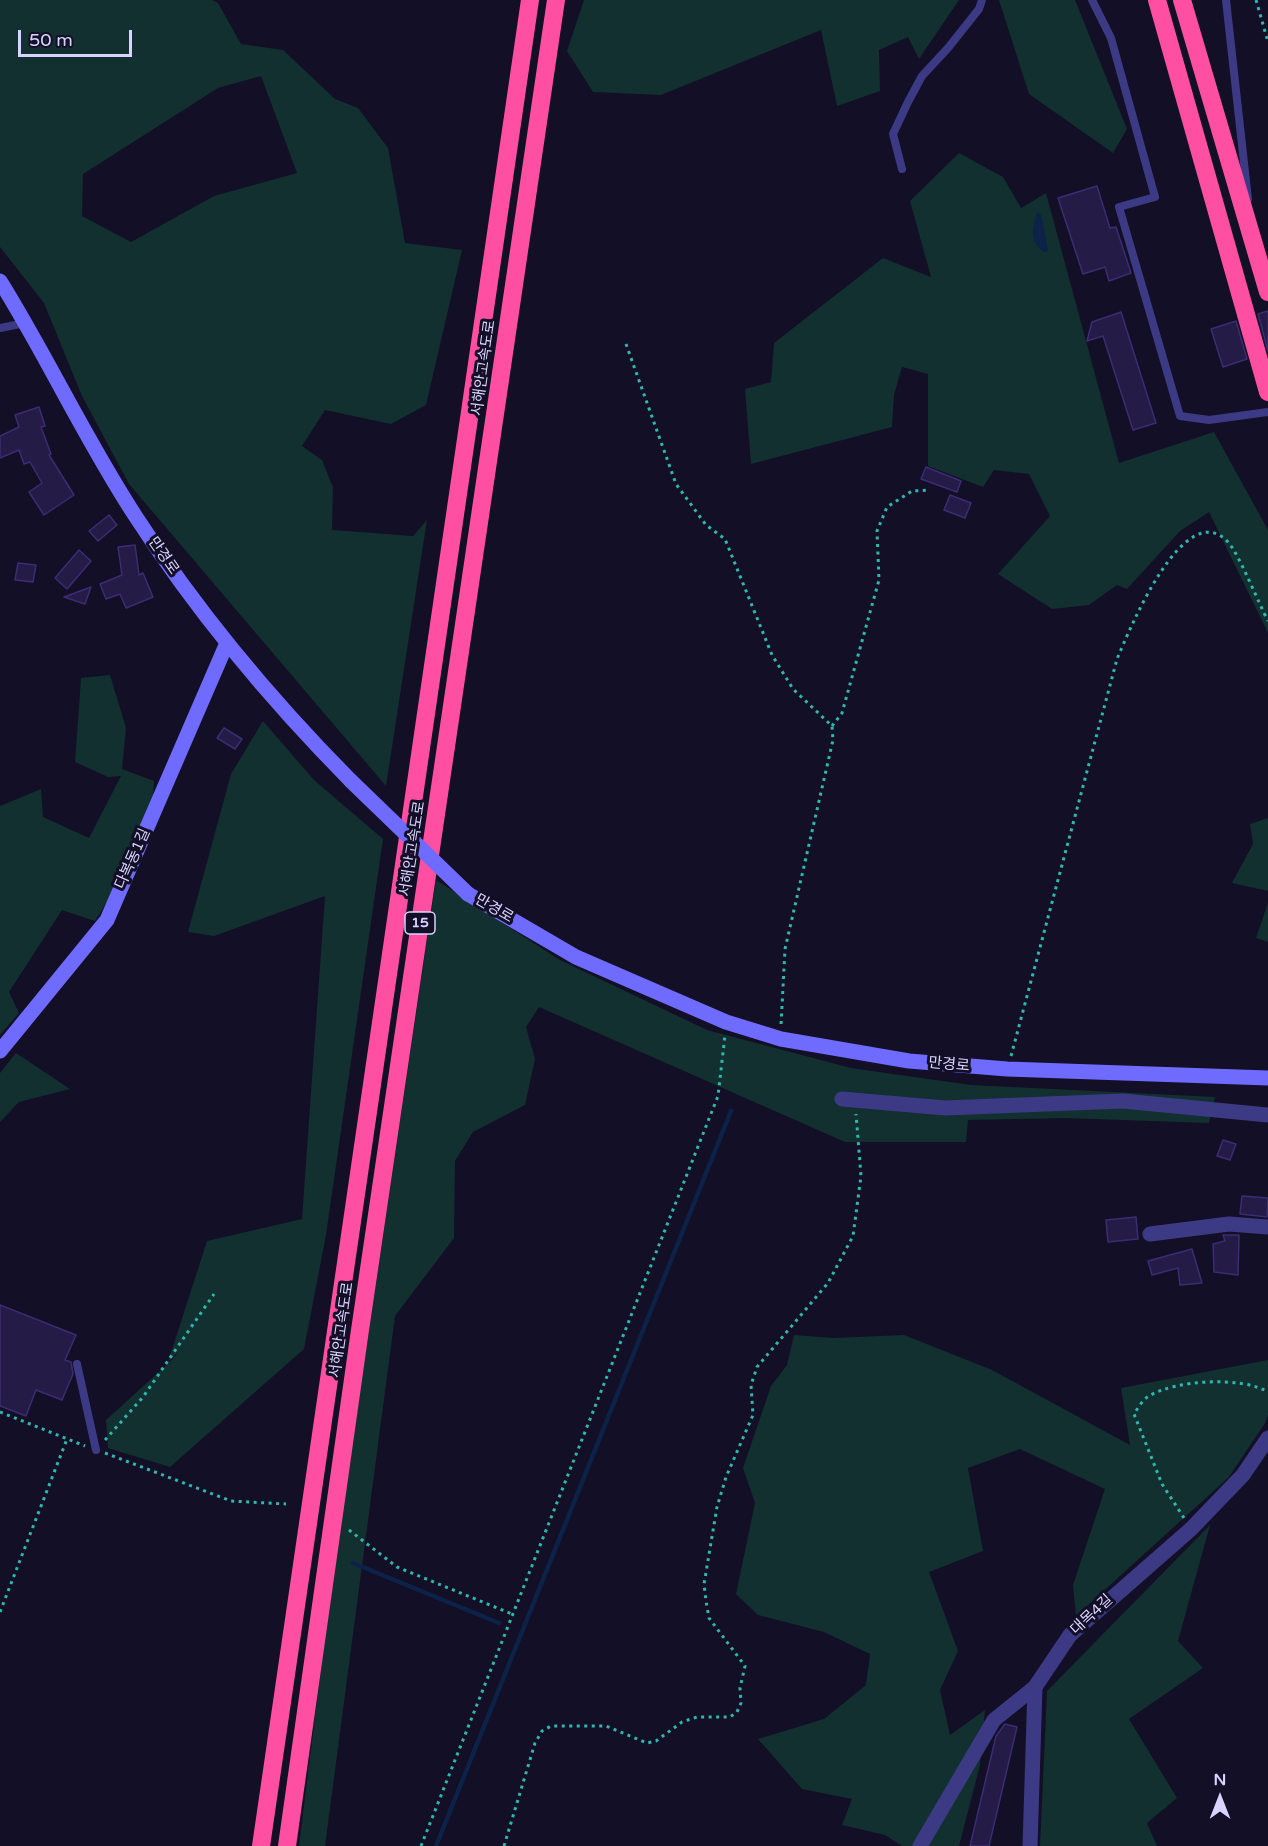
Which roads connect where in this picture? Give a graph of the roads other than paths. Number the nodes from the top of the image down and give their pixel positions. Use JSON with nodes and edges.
{"nodes":[{"id":1,"x":530,"y":0,"type":"edge"},
{"id":2,"x":556,"y":0,"type":"edge"},
{"id":3,"x":565,"y":0,"type":"edge"},
{"id":4,"x":982,"y":0,"type":"edge"},
{"id":5,"x":1092,"y":0,"type":"edge"},
{"id":6,"x":1157,"y":0,"type":"edge"},
{"id":7,"x":1182,"y":0,"type":"edge"},
{"id":8,"x":1226,"y":0,"type":"edge"},
{"id":9,"x":547,"y":59,"type":"junction"},
{"id":10,"x":902,"y":169,"type":"dead end"},
{"id":11,"x":1252,"y":236,"type":"junction"},
{"id":12,"x":0,"y":281,"type":"edge"},
{"id":13,"x":1268,"y":292,"type":"edge"},
{"id":14,"x":26,"y":323,"type":"junction"},
{"id":15,"x":0,"y":328,"type":"edge"},
{"id":16,"x":1268,"y":392,"type":"edge"},
{"id":17,"x":1268,"y":412,"type":"edge"},
{"id":18,"x":227,"y":643,"type":"junction"},
{"id":19,"x":0,"y":1051,"type":"edge"},
{"id":20,"x":1268,"y":1078,"type":"edge"},
{"id":21,"x":850,"y":1099,"type":"road end"},
{"id":22,"x":1268,"y":1115,"type":"edge"},
{"id":23,"x":1268,"y":1227,"type":"edge"},
{"id":24,"x":1150,"y":1234,"type":"dead end"},
{"id":25,"x":76,"y":1364,"type":"dead end"},
{"id":26,"x":1268,"y":1438,"type":"edge"},
{"id":27,"x":96,"y":1450,"type":"road end"},
{"id":28,"x":1035,"y":1687,"type":"junction"},
{"id":29,"x":261,"y":1846,"type":"edge"},
{"id":30,"x":287,"y":1846,"type":"edge"},
{"id":31,"x":920,"y":1846,"type":"edge"},
{"id":32,"x":1030,"y":1846,"type":"edge"}],
"edges":[{"from":1,"to":29,"type":"highway","name":"서해안고속도로","number":"15"},
{"from":2,"to":9,"type":"highway","name":"서해안고속도로","number":"15"},
{"from":3,"to":9,"type":"highway"},
{"from":4,"to":10,"type":"lane"},
{"from":5,"to":17,"type":"lane"},
{"from":6,"to":16,"type":"highway"},
{"from":7,"to":11,"type":"highway"},
{"from":8,"to":11,"type":"lane"},
{"from":9,"to":30,"type":"highway","name":"서해안고속도로","number":"15"},
{"from":11,"to":13,"type":"highway"},
{"from":12,"to":14,"type":"street","name":"만경로"},
{"from":14,"to":15,"type":"lane"},
{"from":14,"to":18,"type":"street","name":"만경로"},
{"from":18,"to":19,"type":"street","name":"다복동1길"},
{"from":18,"to":20,"type":"street","name":"만경로","bridge":true},
{"from":21,"to":22,"type":"street"},
{"from":23,"to":24,"type":"street"},
{"from":25,"to":27,"type":"lane"},
{"from":26,"to":28,"type":"street","name":"대목4길"},
{"from":28,"to":31,"type":"street"},
{"from":28,"to":32,"type":"street"}]}
